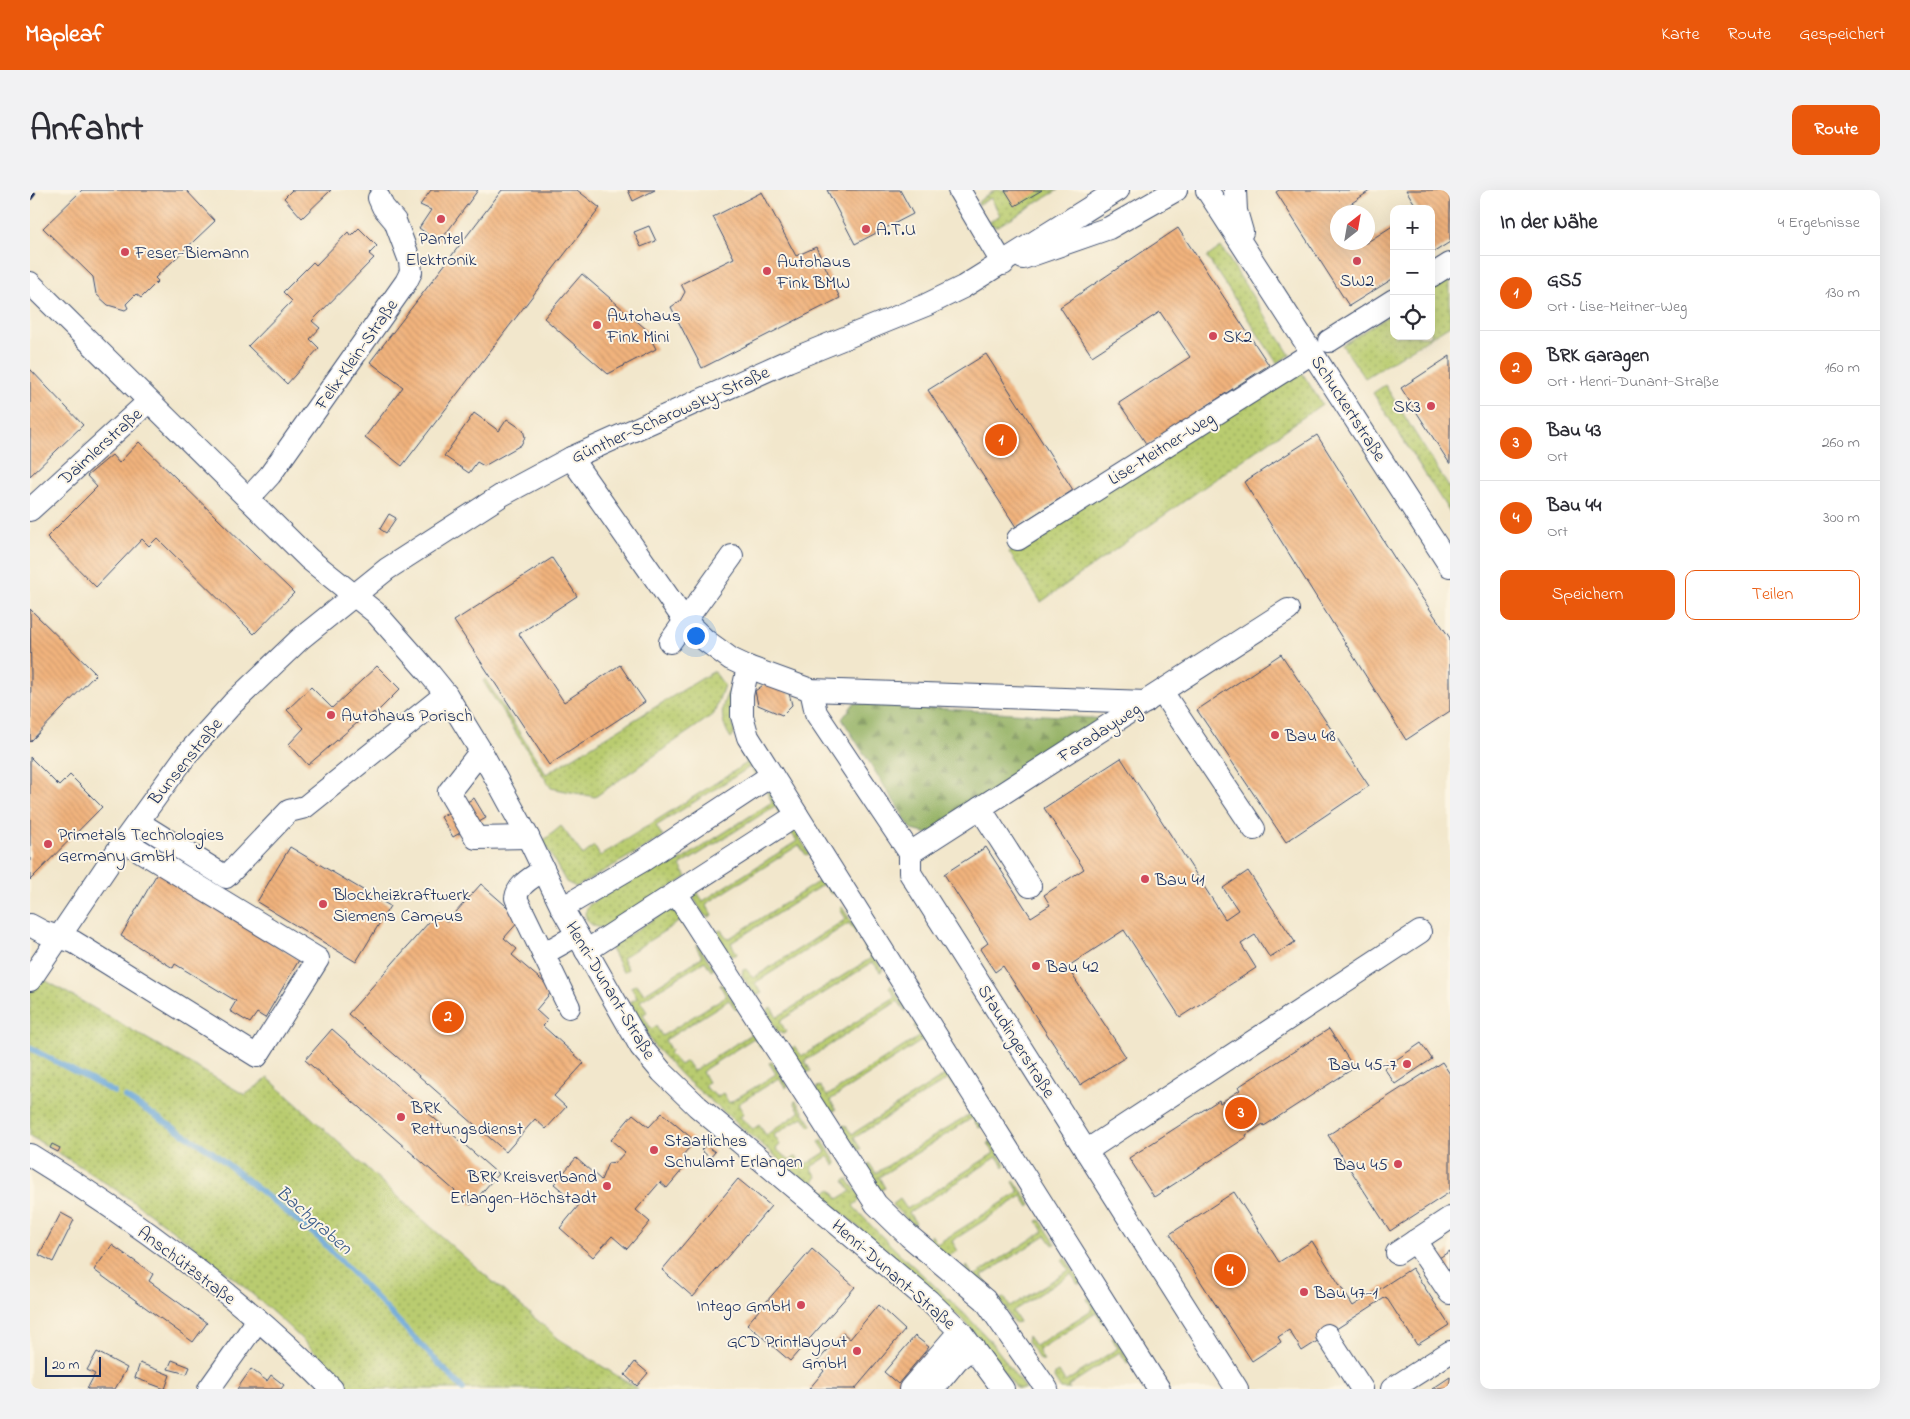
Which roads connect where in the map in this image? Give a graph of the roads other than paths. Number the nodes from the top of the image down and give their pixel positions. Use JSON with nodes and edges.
{"nodes":[{"id":1,"x":959,"y":190,"type":"edge"},
{"id":2,"x":1118,"y":190,"type":"edge"},
{"id":3,"x":1176,"y":190,"type":"edge"},
{"id":4,"x":1207,"y":190,"type":"edge"},
{"id":5,"x":1235,"y":190,"type":"edge"},
{"id":6,"x":379,"y":198,"type":"dead end"},
{"id":7,"x":1247,"y":250,"type":"junction"},
{"id":8,"x":1003,"y":264,"type":"junction"},
{"id":9,"x":1450,"y":264,"type":"edge"},
{"id":10,"x":1435,"y":273,"type":"edge"},
{"id":11,"x":30,"y":284,"type":"edge"},
{"id":12,"x":1390,"y":303,"type":"edge"},
{"id":13,"x":1329,"y":341,"type":"dead end"},
{"id":14,"x":1304,"y":358,"type":"dead end"},
{"id":15,"x":148,"y":402,"type":"junction"},
{"id":16,"x":571,"y":458,"type":"junction"},
{"id":17,"x":248,"y":499,"type":"junction"},
{"id":18,"x":30,"y":510,"type":"edge"},
{"id":19,"x":1018,"y":539,"type":"dead end"},
{"id":20,"x":732,"y":556,"type":"dead end"},
{"id":21,"x":1450,"y":566,"type":"edge"},
{"id":22,"x":354,"y":594,"type":"junction"},
{"id":23,"x":1288,"y":610,"type":"dead end"},
{"id":24,"x":685,"y":621,"type":"junction"},
{"id":25,"x":670,"y":642,"type":"dead end"},
{"id":26,"x":748,"y":667,"type":"junction"},
{"id":27,"x":811,"y":690,"type":"junction"},
{"id":28,"x":446,"y":694,"type":"junction"},
{"id":29,"x":1154,"y":697,"type":"junction"},
{"id":30,"x":481,"y":751,"type":"junction"},
{"id":31,"x":772,"y":775,"type":"junction"},
{"id":32,"x":980,"y":808,"type":"junction"},
{"id":33,"x":797,"y":815,"type":"junction"},
{"id":34,"x":138,"y":822,"type":"junction"},
{"id":35,"x":1254,"y":829,"type":"dead end"},
{"id":36,"x":528,"y":837,"type":"junction"},
{"id":37,"x":124,"y":841,"type":"junction"},
{"id":38,"x":910,"y":853,"type":"junction"},
{"id":39,"x":543,"y":870,"type":"junction"},
{"id":40,"x":1030,"y":886,"type":"dead end"},
{"id":41,"x":676,"y":893,"type":"junction"},
{"id":42,"x":562,"y":908,"type":"junction"},
{"id":43,"x":30,"y":925,"type":"edge"},
{"id":44,"x":1420,"y":932,"type":"dead end"},
{"id":45,"x":58,"y":936,"type":"junction"},
{"id":46,"x":582,"y":943,"type":"junction"},
{"id":47,"x":543,"y":954,"type":"junction"},
{"id":48,"x":30,"y":980,"type":"edge"},
{"id":49,"x":569,"y":1007,"type":"dead end"},
{"id":50,"x":1086,"y":1152,"type":"junction"},
{"id":51,"x":30,"y":1155,"type":"edge"},
{"id":52,"x":1450,"y":1218,"type":"edge"},
{"id":53,"x":1415,"y":1240,"type":"junction"},
{"id":54,"x":1397,"y":1253,"type":"dead end"},
{"id":55,"x":1450,"y":1293,"type":"edge"},
{"id":56,"x":258,"y":1320,"type":"junction"},
{"id":57,"x":1327,"y":1335,"type":"dead end"},
{"id":58,"x":967,"y":1339,"type":"junction"},
{"id":59,"x":1450,"y":1352,"type":"edge"},
{"id":60,"x":209,"y":1389,"type":"edge"},
{"id":61,"x":332,"y":1389,"type":"edge"},
{"id":62,"x":910,"y":1389,"type":"edge"},
{"id":63,"x":933,"y":1389,"type":"edge"},
{"id":64,"x":1004,"y":1389,"type":"edge"},
{"id":65,"x":1047,"y":1389,"type":"edge"},
{"id":66,"x":1159,"y":1389,"type":"edge"},
{"id":67,"x":1237,"y":1389,"type":"edge"},
{"id":68,"x":1362,"y":1389,"type":"edge"},
{"id":69,"x":1392,"y":1389,"type":"edge"}],
"edges":[{"from":1,"to":8,"type":"street"},
{"from":2,"to":8,"type":"street","name":"Günther-Scharowsky-Straße"},
{"from":3,"to":8,"type":"street","name":"Günther-Scharowsky-Straße"},
{"from":4,"to":7,"type":"street","name":"Schuckertstraße"},
{"from":5,"to":7,"type":"street","name":"Schuckertstraße"},
{"from":6,"to":17,"type":"street","name":"Felix-Klein-Straße"},
{"from":7,"to":21,"type":"street","name":"Schuckertstraße"},
{"from":8,"to":16,"type":"street","name":"Günther-Scharowsky-Straße"},
{"from":9,"to":10,"type":"street"},
{"from":11,"to":15,"type":"street"},
{"from":12,"to":13,"type":"street"},
{"from":14,"to":19,"type":"street","name":"Lise-Meitner-Weg"},
{"from":15,"to":17,"type":"street"},
{"from":15,"to":18,"type":"street","name":"Daimlerstraße"},
{"from":16,"to":22,"type":"street","name":"Günther-Scharowsky-Straße"},
{"from":16,"to":24,"type":"street"},
{"from":17,"to":22,"type":"street"},
{"from":20,"to":24,"type":"street"},
{"from":22,"to":28,"type":"street","name":"Henri-Dunant-Straße"},
{"from":22,"to":34,"type":"street","name":"Bunsenstraße"},
{"from":23,"to":29,"type":"street","name":"Faradayweg"},
{"from":24,"to":25,"type":"street"},
{"from":24,"to":26,"type":"street"},
{"from":26,"to":27,"type":"street"},
{"from":26,"to":31,"type":"street"},
{"from":27,"to":29,"type":"street"},
{"from":27,"to":38,"type":"street","name":"Staudingerstraße"},
{"from":28,"to":30,"type":"street","name":"Henri-Dunant-Straße"},
{"from":28,"to":34,"type":"street"},
{"from":29,"to":32,"type":"street","name":"Faradayweg"},
{"from":29,"to":35,"type":"street"},
{"from":30,"to":36,"type":"street","name":"Henri-Dunant-Straße"},
{"from":30,"to":36,"type":"street"},
{"from":31,"to":33,"type":"street"},
{"from":31,"to":42,"type":"street"},
{"from":32,"to":38,"type":"street","name":"Faradayweg"},
{"from":32,"to":40,"type":"street"},
{"from":33,"to":41,"type":"street"},
{"from":33,"to":66,"type":"street"},
{"from":34,"to":37,"type":"street","name":"Bunsenstraße"},
{"from":36,"to":39,"type":"street","name":"Henri-Dunant-Straße"},
{"from":37,"to":45,"type":"street","name":"Bunsenstraße"},
{"from":37,"to":45,"type":"street"},
{"from":38,"to":50,"type":"street","name":"Staudingerstraße"},
{"from":39,"to":42,"type":"street","name":"Henri-Dunant-Straße"},
{"from":39,"to":47,"type":"street"},
{"from":41,"to":46,"type":"street"},
{"from":41,"to":65,"type":"street"},
{"from":42,"to":46,"type":"street","name":"Henri-Dunant-Straße"},
{"from":43,"to":45,"type":"street"},
{"from":44,"to":50,"type":"street"},
{"from":45,"to":48,"type":"street","name":"Bunsenstraße"},
{"from":46,"to":47,"type":"street"},
{"from":46,"to":58,"type":"street","name":"Henri-Dunant-Straße"},
{"from":47,"to":49,"type":"street"},
{"from":50,"to":67,"type":"street","name":"Staudingerstraße"},
{"from":51,"to":56,"type":"street","name":"Anschützstraße"},
{"from":52,"to":53,"type":"street"},
{"from":53,"to":54,"type":"street"},
{"from":53,"to":55,"type":"street"},
{"from":56,"to":60,"type":"street"},
{"from":56,"to":61,"type":"street","name":"Anschützstraße"},
{"from":57,"to":68,"type":"street"},
{"from":58,"to":62,"type":"street"},
{"from":58,"to":63,"type":"street"},
{"from":58,"to":64,"type":"street","name":"Henri-Dunant-Straße"},
{"from":59,"to":69,"type":"street"}]}
